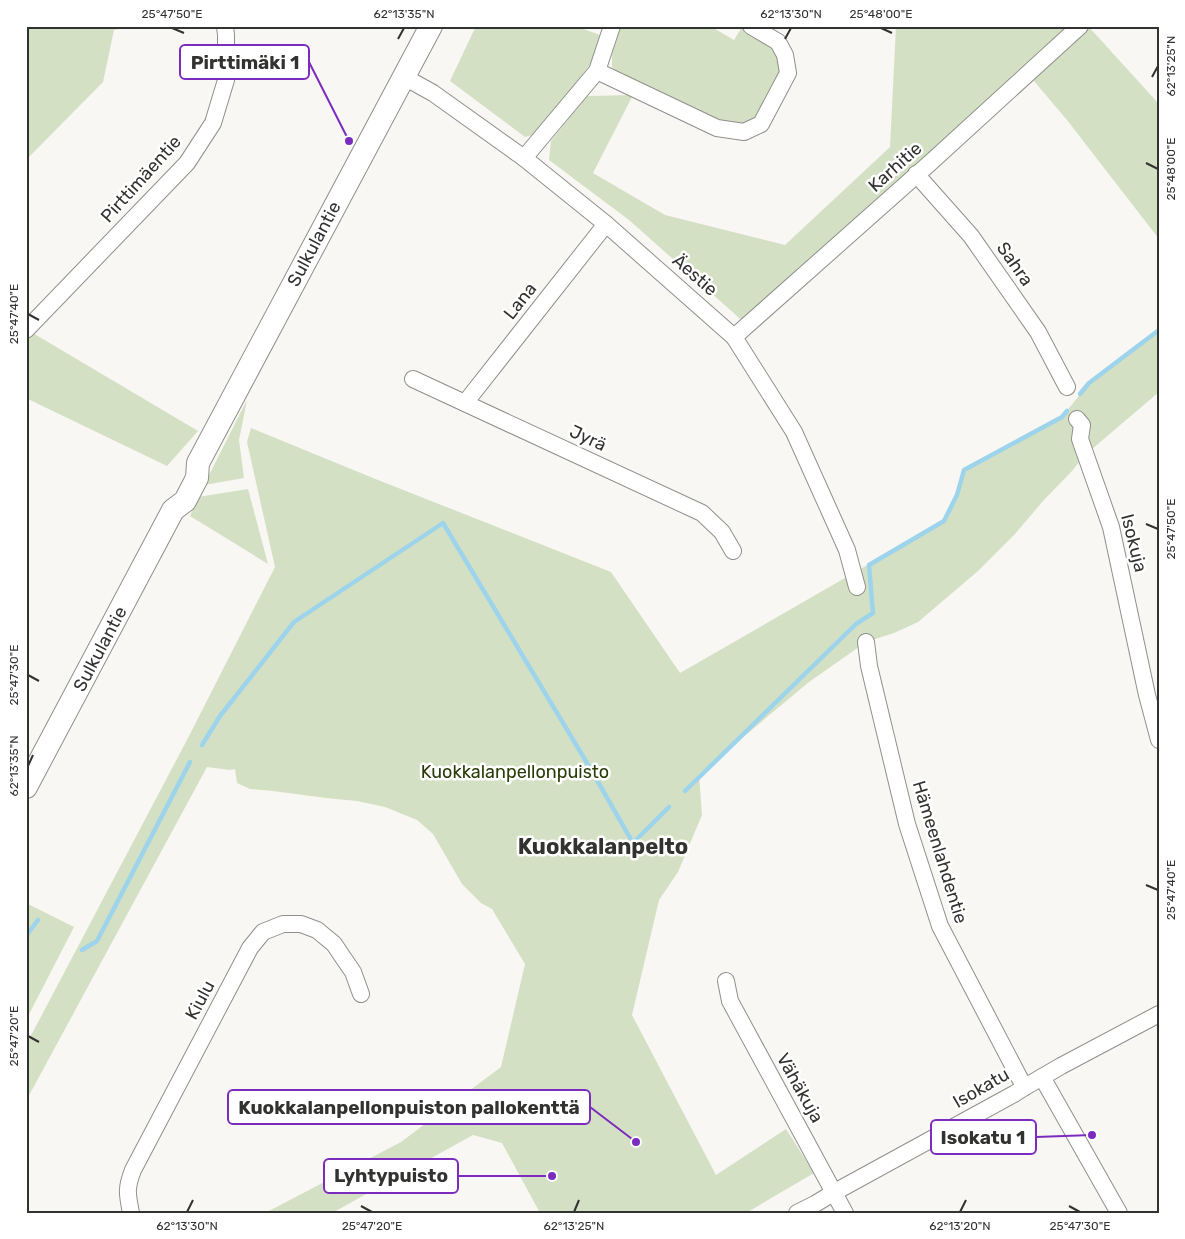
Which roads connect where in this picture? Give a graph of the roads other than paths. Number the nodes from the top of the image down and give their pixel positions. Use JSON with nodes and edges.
{"nodes":[{"id":1,"x":224,"y":26,"type":"edge"},
{"id":2,"x":431,"y":26,"type":"edge"},
{"id":3,"x":612,"y":26,"type":"edge"},
{"id":4,"x":751,"y":26,"type":"edge"},
{"id":5,"x":1080,"y":26,"type":"edge"},
{"id":6,"x":597,"y":71,"type":"junction"},
{"id":7,"x":404,"y":77,"type":"junction"},
{"id":8,"x":524,"y":158,"type":"junction"},
{"id":9,"x":916,"y":174,"type":"junction"},
{"id":10,"x":606,"y":224,"type":"junction"},
{"id":11,"x":26,"y":330,"type":"edge"},
{"id":12,"x":734,"y":337,"type":"junction"},
{"id":13,"x":413,"y":379,"type":"dead end"},
{"id":14,"x":1067,"y":387,"type":"dead end"},
{"id":15,"x":465,"y":403,"type":"junction"},
{"id":16,"x":1077,"y":419,"type":"dead end"},
{"id":17,"x":733,"y":551,"type":"dead end"},
{"id":18,"x":857,"y":587,"type":"dead end"},
{"id":19,"x":866,"y":642,"type":"dead end"},
{"id":20,"x":1159,"y":740,"type":"edge"},
{"id":21,"x":26,"y":788,"type":"edge"},
{"id":22,"x":726,"y":981,"type":"dead end"},
{"id":23,"x":360,"y":994,"type":"dead end"},
{"id":24,"x":1159,"y":1014,"type":"edge"},
{"id":25,"x":1042,"y":1077,"type":"junction"},
{"id":26,"x":1025,"y":1087,"type":"junction"},
{"id":27,"x":833,"y":1192,"type":"junction"},
{"id":28,"x":131,"y":1213,"type":"edge"},
{"id":29,"x":797,"y":1213,"type":"edge"},
{"id":30,"x":845,"y":1213,"type":"edge"},
{"id":31,"x":1119,"y":1213,"type":"edge"}],
"edges":[{"from":1,"to":11,"type":"street","name":"Pirttimäentie"},
{"from":2,"to":7,"type":"main road","name":"Sulkulantie"},
{"from":3,"to":6,"type":"street"},
{"from":4,"to":6,"type":"street"},
{"from":5,"to":9,"type":"street","name":"Karhitie"},
{"from":6,"to":8,"type":"street"},
{"from":7,"to":8,"type":"street","name":"Äestie"},
{"from":7,"to":21,"type":"main road","name":"Sulkulantie"},
{"from":8,"to":10,"type":"street","name":"Äestie"},
{"from":9,"to":12,"type":"street","name":"Karhitie"},
{"from":9,"to":14,"type":"street","name":"Sahra"},
{"from":10,"to":12,"type":"street","name":"Äestie"},
{"from":10,"to":15,"type":"street","name":"Lana"},
{"from":12,"to":18,"type":"street","name":"Äestie"},
{"from":13,"to":15,"type":"street","name":"Jyrä"},
{"from":15,"to":17,"type":"street","name":"Jyrä"},
{"from":16,"to":20,"type":"street","name":"Isokuja"},
{"from":19,"to":26,"type":"street","name":"Hämeenlahdentie"},
{"from":22,"to":27,"type":"street","name":"Vähäkuja"},
{"from":23,"to":28,"type":"street","name":"Kiulu"},
{"from":24,"to":25,"type":"street","name":"Isokatu"},
{"from":25,"to":26,"type":"street","name":"Isokatu"},
{"from":25,"to":31,"type":"street"},
{"from":26,"to":27,"type":"street","name":"Isokatu"},
{"from":27,"to":29,"type":"street","name":"Isokatu"},
{"from":27,"to":30,"type":"street","name":"Vähäkuja"}]}
